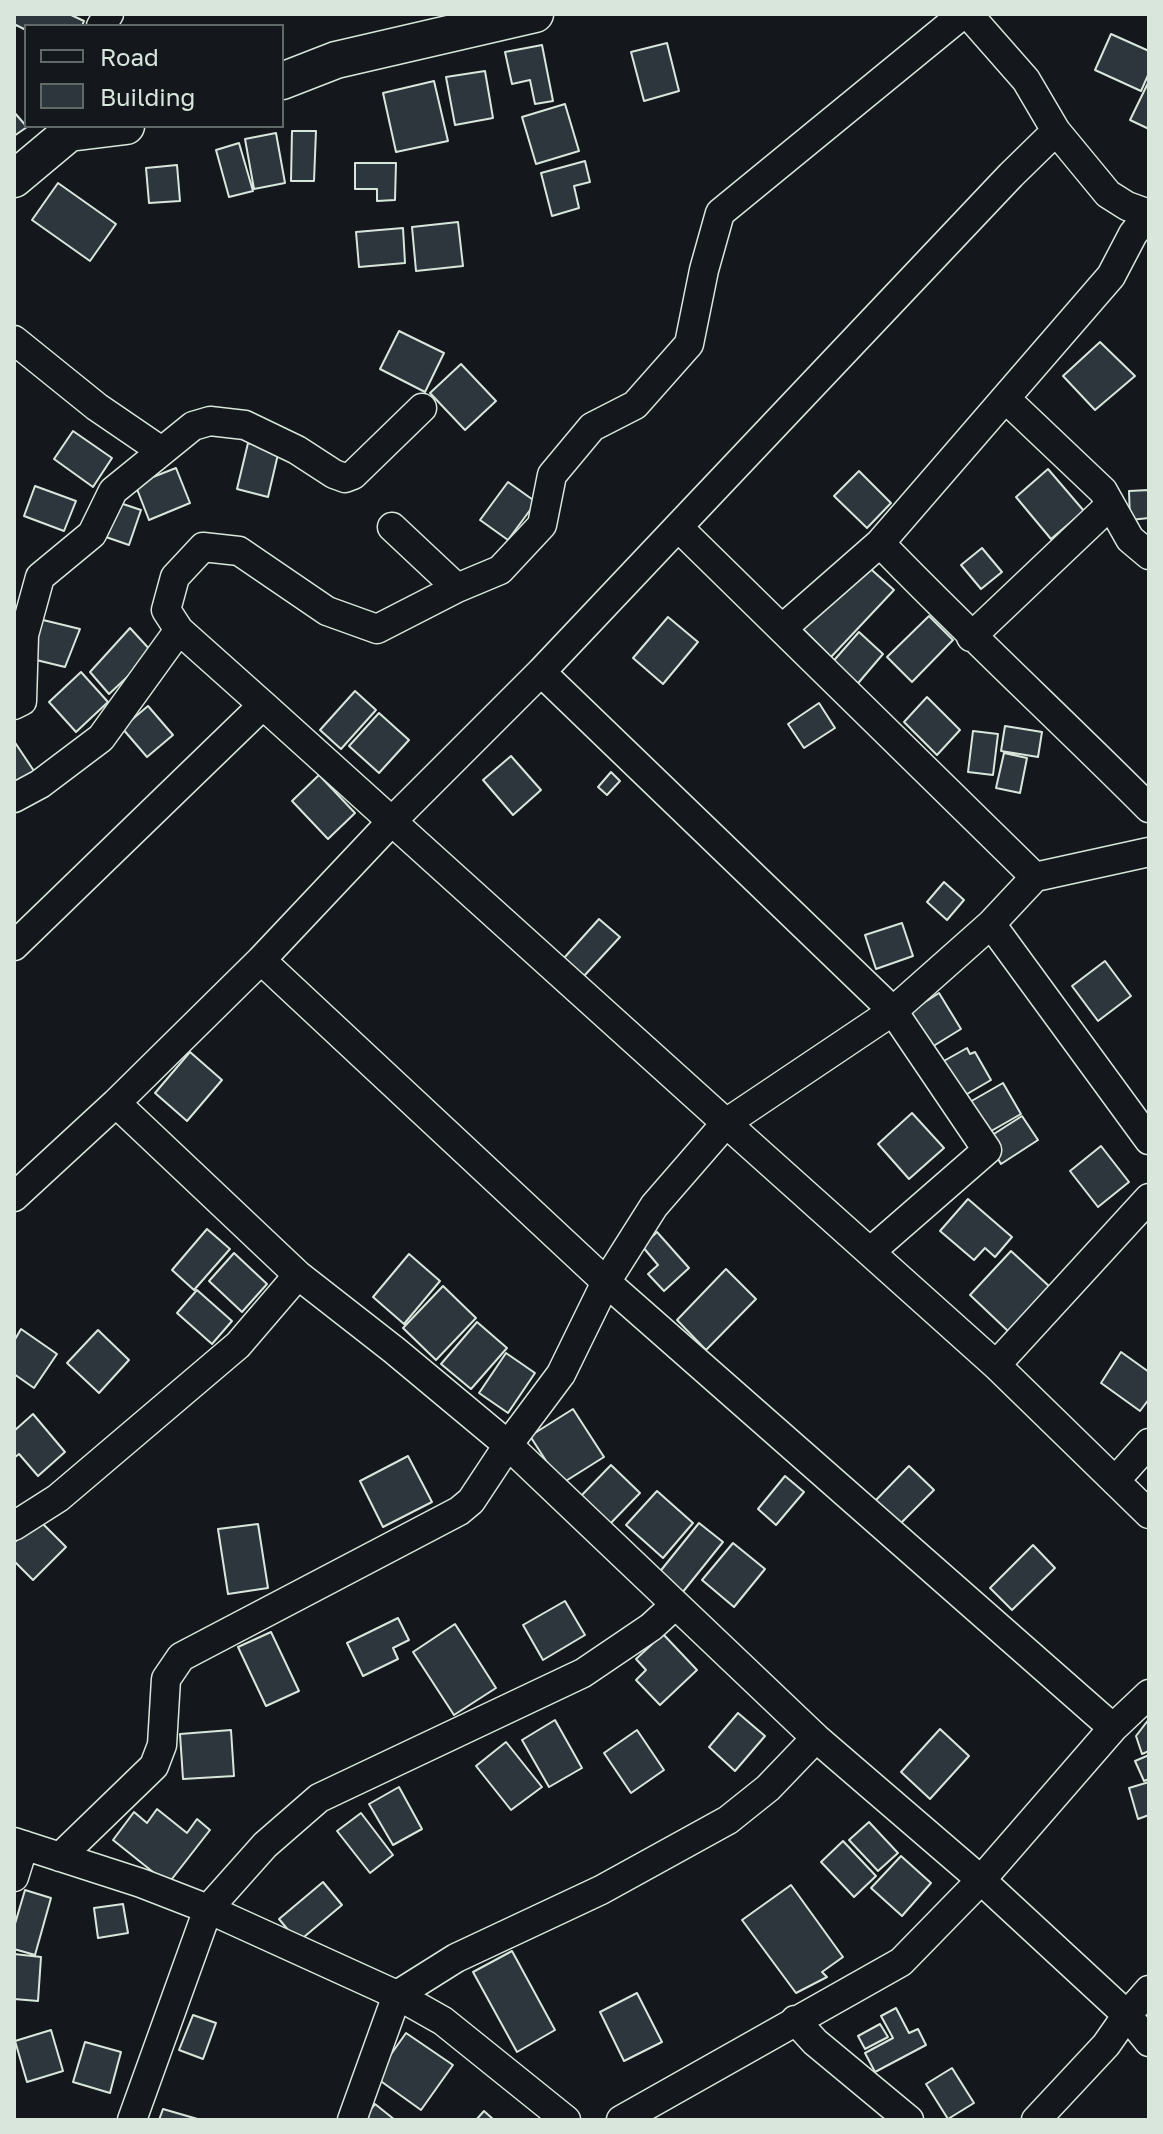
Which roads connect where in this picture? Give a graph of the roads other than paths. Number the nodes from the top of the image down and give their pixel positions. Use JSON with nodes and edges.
{"nodes":[{"id":1,"x":535,"y":14,"type":"edge"},
{"id":2,"x":965,"y":14,"type":"edge"},
{"id":3,"x":284,"y":80,"type":"edge"},
{"id":4,"x":70,"y":129,"type":"edge"},
{"id":5,"x":1056,"y":131,"type":"junction"},
{"id":6,"x":14,"y":179,"type":"edge"},
{"id":7,"x":1149,"y":214,"type":"edge"},
{"id":8,"x":14,"y":340,"type":"edge"},
{"id":9,"x":1006,"y":399,"type":"junction"},
{"id":10,"x":422,"y":408,"type":"dead end"},
{"id":11,"x":160,"y":450,"type":"junction"},
{"id":12,"x":1109,"y":506,"type":"junction"},
{"id":13,"x":392,"y":527,"type":"dead end"},
{"id":14,"x":678,"y":527,"type":"junction"},
{"id":15,"x":880,"y":543,"type":"junction"},
{"id":16,"x":1149,"y":555,"type":"edge"},
{"id":17,"x":457,"y":588,"type":"junction"},
{"id":18,"x":783,"y":628,"type":"junction"},
{"id":19,"x":179,"y":630,"type":"junction"},
{"id":20,"x":971,"y":637,"type":"junction"},
{"id":21,"x":541,"y":672,"type":"junction"},
{"id":22,"x":14,"y":705,"type":"edge"},
{"id":23,"x":263,"y":705,"type":"junction"},
{"id":24,"x":14,"y":798,"type":"edge"},
{"id":25,"x":1149,"y":808,"type":"edge"},
{"id":26,"x":393,"y":820,"type":"junction"},
{"id":27,"x":1149,"y":852,"type":"edge"},
{"id":28,"x":1035,"y":877,"type":"junction"},
{"id":29,"x":991,"y":924,"type":"junction"},
{"id":30,"x":14,"y":946,"type":"edge"},
{"id":31,"x":261,"y":960,"type":"junction"},
{"id":32,"x":893,"y":1011,"type":"junction"},
{"id":33,"x":116,"y":1103,"type":"junction"},
{"id":34,"x":726,"y":1123,"type":"junction"},
{"id":35,"x":1149,"y":1140,"type":"edge"},
{"id":36,"x":14,"y":1197,"type":"edge"},
{"id":37,"x":1149,"y":1198,"type":"edge"},
{"id":38,"x":870,"y":1252,"type":"junction"},
{"id":39,"x":298,"y":1275,"type":"junction"},
{"id":40,"x":606,"y":1282,"type":"junction"},
{"id":41,"x":996,"y":1365,"type":"junction"},
{"id":42,"x":1149,"y":1443,"type":"edge"},
{"id":43,"x":508,"y":1445,"type":"junction"},
{"id":44,"x":1115,"y":1481,"type":"junction"},
{"id":45,"x":1149,"y":1514,"type":"edge"},
{"id":46,"x":14,"y":1526,"type":"edge"},
{"id":47,"x":674,"y":1606,"type":"junction"},
{"id":48,"x":1149,"y":1694,"type":"edge"},
{"id":49,"x":1113,"y":1728,"type":"junction"},
{"id":50,"x":816,"y":1738,"type":"junction"},
{"id":51,"x":19,"y":1844,"type":"edge"},
{"id":52,"x":60,"y":1857,"type":"junction"},
{"id":53,"x":14,"y":1877,"type":"edge"},
{"id":54,"x":981,"y":1880,"type":"junction"},
{"id":55,"x":208,"y":1909,"type":"junction"},
{"id":56,"x":1149,"y":1990,"type":"edge"},
{"id":57,"x":397,"y":1995,"type":"junction"},
{"id":58,"x":1127,"y":2015,"type":"junction"},
{"id":59,"x":795,"y":2020,"type":"junction"},
{"id":60,"x":1149,"y":2042,"type":"edge"},
{"id":61,"x":132,"y":2120,"type":"edge"},
{"id":62,"x":352,"y":2120,"type":"edge"},
{"id":63,"x":566,"y":2120,"type":"edge"},
{"id":64,"x":621,"y":2120,"type":"edge"},
{"id":65,"x":909,"y":2120,"type":"edge"},
{"id":66,"x":1036,"y":2120,"type":"edge"}],
"edges":[{"from":1,"to":3,"type":"street"},
{"from":2,"to":5,"type":"street"},
{"from":2,"to":17,"type":"street"},
{"from":4,"to":6,"type":"street"},
{"from":5,"to":7,"type":"street"},
{"from":5,"to":14,"type":"street"},
{"from":7,"to":9,"type":"street"},
{"from":8,"to":11,"type":"street"},
{"from":9,"to":12,"type":"street"},
{"from":9,"to":15,"type":"street"},
{"from":10,"to":11,"type":"street"},
{"from":11,"to":22,"type":"street"},
{"from":12,"to":16,"type":"street"},
{"from":12,"to":20,"type":"street"},
{"from":13,"to":17,"type":"street"},
{"from":14,"to":18,"type":"street"},
{"from":14,"to":21,"type":"street"},
{"from":15,"to":18,"type":"street"},
{"from":15,"to":20,"type":"street"},
{"from":17,"to":19,"type":"street"},
{"from":18,"to":28,"type":"street"},
{"from":19,"to":23,"type":"street"},
{"from":19,"to":24,"type":"street"},
{"from":20,"to":25,"type":"street"},
{"from":21,"to":26,"type":"street"},
{"from":21,"to":32,"type":"street"},
{"from":23,"to":26,"type":"street"},
{"from":23,"to":30,"type":"street"},
{"from":26,"to":31,"type":"street"},
{"from":26,"to":34,"type":"street"},
{"from":27,"to":28,"type":"street"},
{"from":28,"to":29,"type":"street"},
{"from":29,"to":32,"type":"street"},
{"from":29,"to":35,"type":"street"},
{"from":31,"to":33,"type":"street"},
{"from":31,"to":40,"type":"street"},
{"from":32,"to":34,"type":"street"},
{"from":32,"to":38,"type":"street"},
{"from":33,"to":36,"type":"street"},
{"from":33,"to":39,"type":"street"},
{"from":34,"to":38,"type":"street"},
{"from":34,"to":40,"type":"street"},
{"from":37,"to":41,"type":"street"},
{"from":38,"to":41,"type":"street"},
{"from":39,"to":43,"type":"street"},
{"from":39,"to":46,"type":"street"},
{"from":40,"to":43,"type":"street"},
{"from":40,"to":49,"type":"street"},
{"from":41,"to":44,"type":"street"},
{"from":42,"to":44,"type":"street"},
{"from":43,"to":47,"type":"street"},
{"from":43,"to":52,"type":"street"},
{"from":44,"to":45,"type":"street"},
{"from":47,"to":50,"type":"street"},
{"from":47,"to":55,"type":"street"},
{"from":48,"to":49,"type":"street"},
{"from":49,"to":54,"type":"street"},
{"from":50,"to":54,"type":"street"},
{"from":50,"to":57,"type":"street"},
{"from":51,"to":52,"type":"street"},
{"from":51,"to":53,"type":"street"},
{"from":52,"to":55,"type":"street"},
{"from":54,"to":58,"type":"street"},
{"from":54,"to":59,"type":"street"},
{"from":55,"to":57,"type":"street"},
{"from":55,"to":61,"type":"street"},
{"from":56,"to":58,"type":"street"},
{"from":57,"to":62,"type":"street"},
{"from":57,"to":63,"type":"street"},
{"from":58,"to":60,"type":"street"},
{"from":58,"to":66,"type":"street"},
{"from":59,"to":64,"type":"street"},
{"from":59,"to":65,"type":"street"}]}
